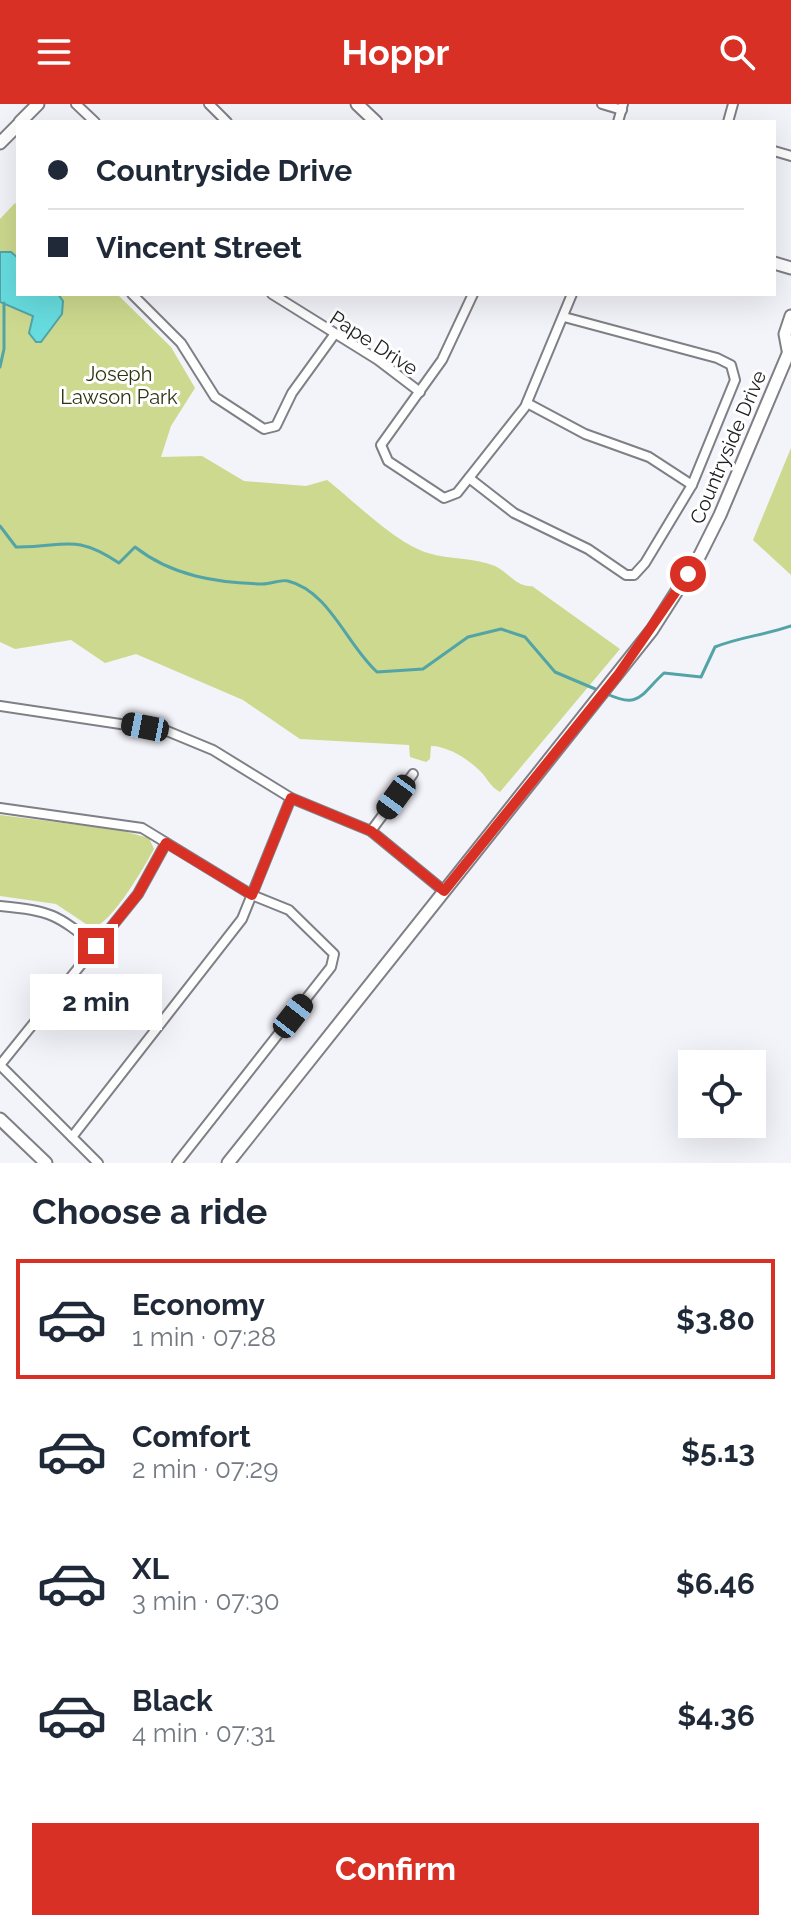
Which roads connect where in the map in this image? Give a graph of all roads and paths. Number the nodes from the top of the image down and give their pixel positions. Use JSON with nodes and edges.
{"nodes":[{"id":1,"x":38,"y":104,"type":"edge"},
{"id":2,"x":76,"y":104,"type":"edge"},
{"id":3,"x":209,"y":104,"type":"edge"},
{"id":4,"x":357,"y":104,"type":"edge"},
{"id":5,"x":602,"y":104,"type":"edge"},
{"id":6,"x":622,"y":107,"type":"edge"},
{"id":7,"x":22,"y":120,"type":"edge"},
{"id":8,"x":93,"y":120,"type":"edge"},
{"id":9,"x":225,"y":120,"type":"edge"},
{"id":10,"x":374,"y":120,"type":"edge"},
{"id":11,"x":16,"y":126,"type":"edge"},
{"id":12,"x":0,"y":143,"type":"edge"},
{"id":13,"x":134,"y":296,"type":"edge"},
{"id":14,"x":275,"y":296,"type":"edge"},
{"id":15,"x":472,"y":296,"type":"edge"},
{"id":16,"x":571,"y":296,"type":"edge"},
{"id":17,"x":791,"y":316,"type":"edge"},
{"id":18,"x":564,"y":317,"type":"junction"},
{"id":19,"x":334,"y":335,"type":"junction"},
{"id":20,"x":790,"y":348,"type":"edge"},
{"id":21,"x":420,"y":392,"type":"junction"},
{"id":22,"x":527,"y":403,"type":"junction"},
{"id":23,"x":469,"y":478,"type":"junction"},
{"id":24,"x":692,"y":485,"type":"junction"},
{"id":25,"x":0,"y":706,"type":"edge"},
{"id":26,"x":413,"y":774,"type":"dead end"},
{"id":27,"x":291,"y":798,"type":"junction"},
{"id":28,"x":0,"y":808,"type":"edge"},
{"id":29,"x":371,"y":831,"type":"junction"},
{"id":30,"x":166,"y":843,"type":"junction"},
{"id":31,"x":444,"y":891,"type":"junction"},
{"id":32,"x":252,"y":895,"type":"junction"},
{"id":33,"x":0,"y":906,"type":"edge"},
{"id":34,"x":96,"y":946,"type":"junction"},
{"id":35,"x":0,"y":1065,"type":"edge"},
{"id":36,"x":0,"y":1119,"type":"edge"},
{"id":37,"x":72,"y":1137,"type":"junction"},
{"id":38,"x":46,"y":1163,"type":"edge"},
{"id":39,"x":98,"y":1163,"type":"edge"},
{"id":40,"x":177,"y":1163,"type":"edge"},
{"id":41,"x":228,"y":1163,"type":"edge"}],
"edges":[{"from":1,"to":7,"type":"main road"},
{"from":2,"to":8,"type":"street"},
{"from":3,"to":9,"type":"street"},
{"from":4,"to":10,"type":"main road"},
{"from":5,"to":6,"type":"street"},
{"from":11,"to":12,"type":"main road"},
{"from":13,"to":19,"type":"street"},
{"from":14,"to":19,"type":"street","name":"Pape Drive"},
{"from":15,"to":21,"type":"street"},
{"from":16,"to":18,"type":"street"},
{"from":17,"to":20,"type":"main road","name":"Countryside Drive"},
{"from":18,"to":22,"type":"street"},
{"from":18,"to":24,"type":"street"},
{"from":19,"to":21,"type":"street","name":"Pape Drive"},
{"from":20,"to":31,"type":"main road","name":"Countryside Drive"},
{"from":21,"to":23,"type":"street"},
{"from":22,"to":23,"type":"street"},
{"from":22,"to":24,"type":"street"},
{"from":23,"to":24,"type":"street"},
{"from":25,"to":27,"type":"street"},
{"from":26,"to":29,"type":"street"},
{"from":27,"to":29,"type":"street"},
{"from":27,"to":32,"type":"street"},
{"from":28,"to":30,"type":"street"},
{"from":29,"to":31,"type":"street"},
{"from":30,"to":32,"type":"street"},
{"from":30,"to":34,"type":"street"},
{"from":31,"to":41,"type":"main road","name":"Countryside Drive"},
{"from":32,"to":37,"type":"street"},
{"from":32,"to":40,"type":"street"},
{"from":33,"to":34,"type":"street"},
{"from":34,"to":35,"type":"street"},
{"from":35,"to":37,"type":"street"},
{"from":36,"to":38,"type":"main road"},
{"from":37,"to":39,"type":"street"}]}
